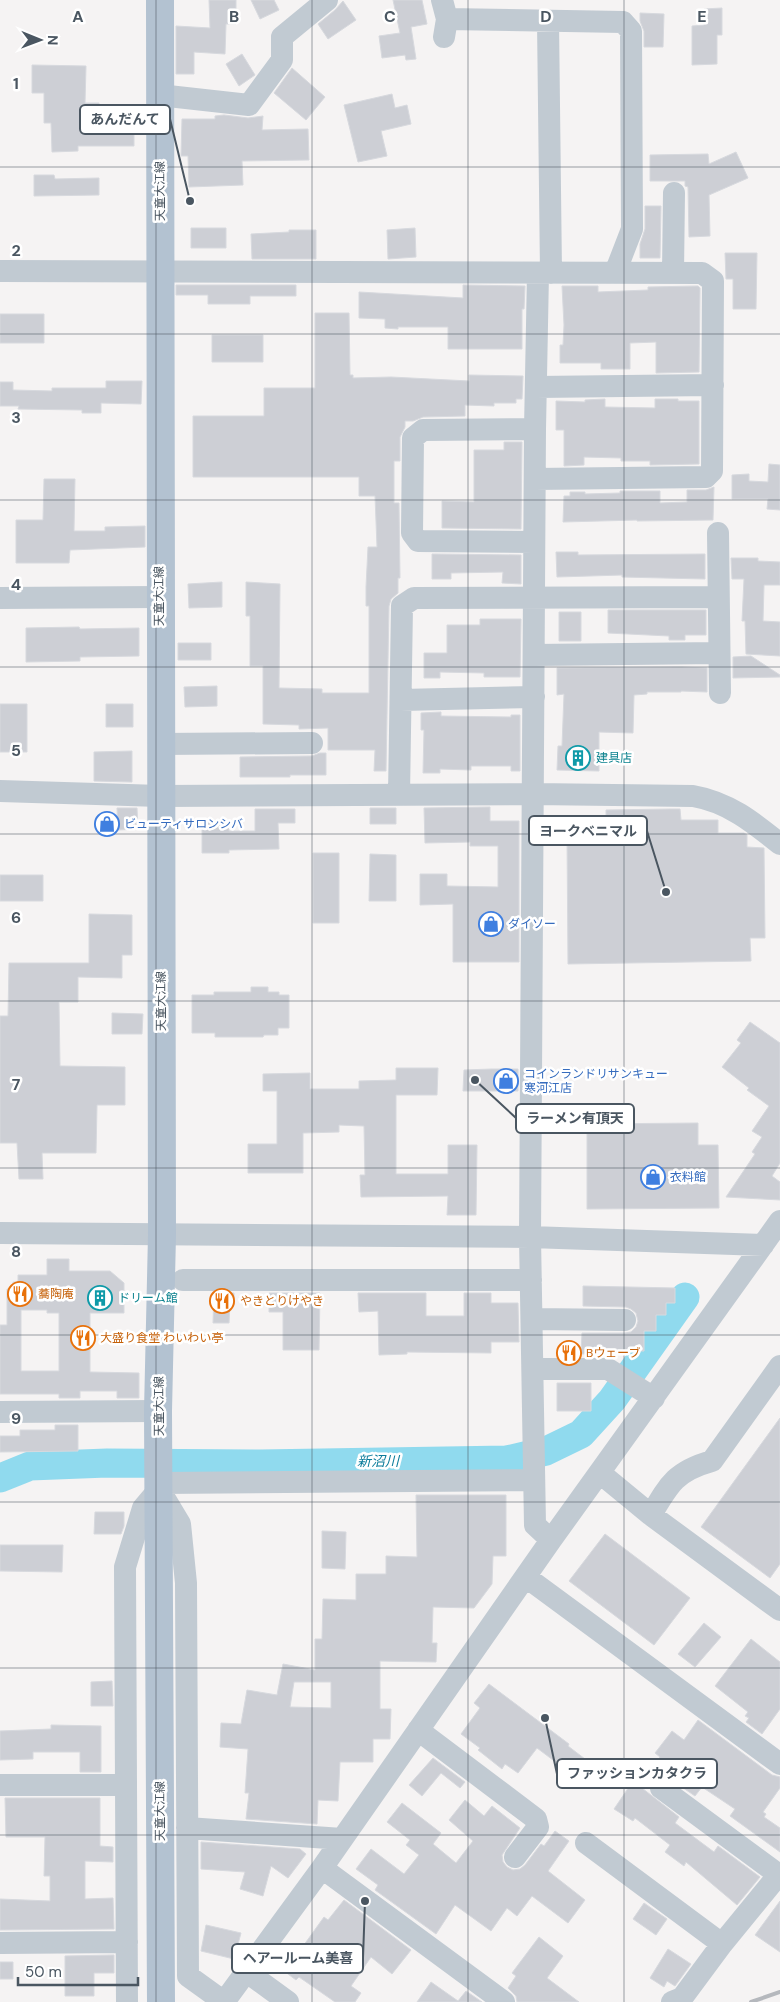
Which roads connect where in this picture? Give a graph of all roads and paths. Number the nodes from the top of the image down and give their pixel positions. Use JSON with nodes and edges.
{"nodes":[{"id":1,"x":160,"y":0,"type":"edge"},
{"id":2,"x":327,"y":0,"type":"edge"},
{"id":3,"x":444,"y":19,"type":"edge"},
{"id":4,"x":548,"y":21,"type":"junction"},
{"id":5,"x":159,"y":95,"type":"junction"},
{"id":6,"x":674,"y":193,"type":"dead end"},
{"id":7,"x":160,"y":270,"type":"junction"},
{"id":8,"x":0,"y":271,"type":"edge"},
{"id":9,"x":545,"y":273,"type":"junction"},
{"id":10,"x":615,"y":273,"type":"junction"},
{"id":11,"x":673,"y":273,"type":"junction"},
{"id":12,"x":713,"y":385,"type":"junction"},
{"id":13,"x":536,"y":387,"type":"junction"},
{"id":14,"x":535,"y":429,"type":"junction"},
{"id":15,"x":535,"y":479,"type":"junction"},
{"id":16,"x":718,"y":533,"type":"dead end"},
{"id":17,"x":534,"y":542,"type":"junction"},
{"id":18,"x":159,"y":597,"type":"junction"},
{"id":19,"x":534,"y":597,"type":"junction"},
{"id":20,"x":718,"y":597,"type":"junction"},
{"id":21,"x":0,"y":598,"type":"edge"},
{"id":22,"x":719,"y":653,"type":"junction"},
{"id":23,"x":534,"y":655,"type":"junction"},
{"id":24,"x":720,"y":693,"type":"dead end"},
{"id":25,"x":534,"y":697,"type":"junction"},
{"id":26,"x":401,"y":700,"type":"junction"},
{"id":27,"x":312,"y":743,"type":"dead end"},
{"id":28,"x":160,"y":744,"type":"junction"},
{"id":29,"x":0,"y":791,"type":"edge"},
{"id":30,"x":534,"y":794,"type":"junction"},
{"id":31,"x":400,"y":795,"type":"junction"},
{"id":32,"x":160,"y":796,"type":"junction"},
{"id":33,"x":780,"y":844,"type":"edge"},
{"id":34,"x":780,"y":1221,"type":"edge"},
{"id":35,"x":0,"y":1233,"type":"edge"},
{"id":36,"x":162,"y":1235,"type":"junction"},
{"id":37,"x":530,"y":1237,"type":"junction"},
{"id":38,"x":763,"y":1244,"type":"junction"},
{"id":39,"x":183,"y":1280,"type":"dead end"},
{"id":40,"x":531,"y":1280,"type":"junction"},
{"id":41,"x":532,"y":1319,"type":"junction"},
{"id":42,"x":625,"y":1320,"type":"dead end"},
{"id":43,"x":780,"y":1366,"type":"edge"},
{"id":44,"x":533,"y":1370,"type":"junction"},
{"id":45,"x":645,"y":1392,"type":"junction"},
{"id":46,"x":0,"y":1412,"type":"edge"},
{"id":47,"x":158,"y":1412,"type":"junction"},
{"id":48,"x":600,"y":1473,"type":"junction"},
{"id":49,"x":533,"y":1474,"type":"junction"},
{"id":50,"x":159,"y":1483,"type":"junction"},
{"id":51,"x":651,"y":1515,"type":"junction"},
{"id":52,"x":551,"y":1540,"type":"junction"},
{"id":53,"x":526,"y":1577,"type":"junction"},
{"id":54,"x":780,"y":1610,"type":"edge"},
{"id":55,"x":418,"y":1730,"type":"junction"},
{"id":56,"x":780,"y":1764,"type":"edge"},
{"id":57,"x":0,"y":1785,"type":"edge"},
{"id":58,"x":125,"y":1785,"type":"junction"},
{"id":59,"x":661,"y":1788,"type":"dead end"},
{"id":60,"x":187,"y":1828,"type":"junction"},
{"id":61,"x":342,"y":1839,"type":"junction"},
{"id":62,"x":586,"y":1843,"type":"dead end"},
{"id":63,"x":515,"y":1857,"type":"dead end"},
{"id":64,"x":322,"y":1868,"type":"junction"},
{"id":65,"x":779,"y":1874,"type":"edge"},
{"id":66,"x":127,"y":1942,"type":"junction"},
{"id":67,"x":0,"y":1943,"type":"edge"},
{"id":68,"x":722,"y":1944,"type":"junction"},
{"id":69,"x":247,"y":1972,"type":"junction"},
{"id":70,"x":127,"y":2002,"type":"edge"},
{"id":71,"x":161,"y":2002,"type":"edge"},
{"id":72,"x":224,"y":2002,"type":"edge"},
{"id":73,"x":288,"y":2002,"type":"edge"},
{"id":74,"x":504,"y":2002,"type":"edge"},
{"id":75,"x":672,"y":2002,"type":"edge"}],
"edges":[{"from":1,"to":5,"type":"main road","name":"天童大江線"},
{"from":2,"to":5,"type":"street"},
{"from":3,"to":4,"type":"street"},
{"from":4,"to":9,"type":"street"},
{"from":4,"to":10,"type":"street"},
{"from":5,"to":7,"type":"main road","name":"天童大江線"},
{"from":6,"to":11,"type":"street"},
{"from":7,"to":8,"type":"street"},
{"from":7,"to":9,"type":"street"},
{"from":7,"to":18,"type":"main road","name":"天童大江線"},
{"from":9,"to":10,"type":"street"},
{"from":9,"to":13,"type":"street"},
{"from":10,"to":11,"type":"street"},
{"from":11,"to":12,"type":"street"},
{"from":12,"to":13,"type":"street"},
{"from":12,"to":15,"type":"street"},
{"from":13,"to":14,"type":"street"},
{"from":14,"to":15,"type":"street"},
{"from":14,"to":17,"type":"street"},
{"from":15,"to":17,"type":"street"},
{"from":16,"to":20,"type":"street"},
{"from":17,"to":19,"type":"street"},
{"from":18,"to":21,"type":"street"},
{"from":18,"to":28,"type":"main road","name":"天童大江線"},
{"from":19,"to":20,"type":"street"},
{"from":19,"to":23,"type":"street"},
{"from":19,"to":26,"type":"street"},
{"from":20,"to":22,"type":"street"},
{"from":22,"to":23,"type":"street"},
{"from":22,"to":24,"type":"street"},
{"from":23,"to":25,"type":"street"},
{"from":25,"to":26,"type":"street"},
{"from":25,"to":30,"type":"street"},
{"from":26,"to":31,"type":"street"},
{"from":27,"to":28,"type":"street"},
{"from":28,"to":32,"type":"main road","name":"天童大江線"},
{"from":29,"to":32,"type":"street"},
{"from":30,"to":31,"type":"street"},
{"from":30,"to":33,"type":"street"},
{"from":30,"to":37,"type":"street"},
{"from":31,"to":32,"type":"street"},
{"from":32,"to":36,"type":"main road","name":"天童大江線"},
{"from":34,"to":38,"type":"street"},
{"from":35,"to":36,"type":"street"},
{"from":36,"to":37,"type":"street"},
{"from":36,"to":47,"type":"main road","name":"天童大江線"},
{"from":37,"to":38,"type":"street"},
{"from":37,"to":40,"type":"street"},
{"from":38,"to":45,"type":"street"},
{"from":39,"to":40,"type":"street"},
{"from":40,"to":41,"type":"street"},
{"from":41,"to":42,"type":"street"},
{"from":41,"to":44,"type":"street"},
{"from":43,"to":51,"type":"street"},
{"from":44,"to":45,"type":"street"},
{"from":44,"to":49,"type":"street"},
{"from":45,"to":48,"type":"street"},
{"from":46,"to":47,"type":"street"},
{"from":47,"to":50,"type":"main road","name":"天童大江線"},
{"from":48,"to":51,"type":"street"},
{"from":48,"to":52,"type":"street"},
{"from":49,"to":50,"type":"street"},
{"from":49,"to":52,"type":"street"},
{"from":50,"to":58,"type":"street"},
{"from":50,"to":60,"type":"street"},
{"from":50,"to":71,"type":"main road","name":"天童大江線"},
{"from":51,"to":54,"type":"street"},
{"from":52,"to":53,"type":"street"},
{"from":53,"to":55,"type":"street"},
{"from":53,"to":56,"type":"street"},
{"from":55,"to":61,"type":"street"},
{"from":55,"to":63,"type":"street"},
{"from":57,"to":58,"type":"street"},
{"from":58,"to":66,"type":"street"},
{"from":59,"to":65,"type":"street"},
{"from":60,"to":61,"type":"street"},
{"from":60,"to":72,"type":"street"},
{"from":61,"to":64,"type":"street"},
{"from":62,"to":68,"type":"street"},
{"from":64,"to":69,"type":"street"},
{"from":64,"to":74,"type":"street"},
{"from":65,"to":68,"type":"street"},
{"from":66,"to":67,"type":"street"},
{"from":66,"to":70,"type":"street"},
{"from":68,"to":75,"type":"street"},
{"from":69,"to":72,"type":"street"},
{"from":69,"to":73,"type":"street"}]}
